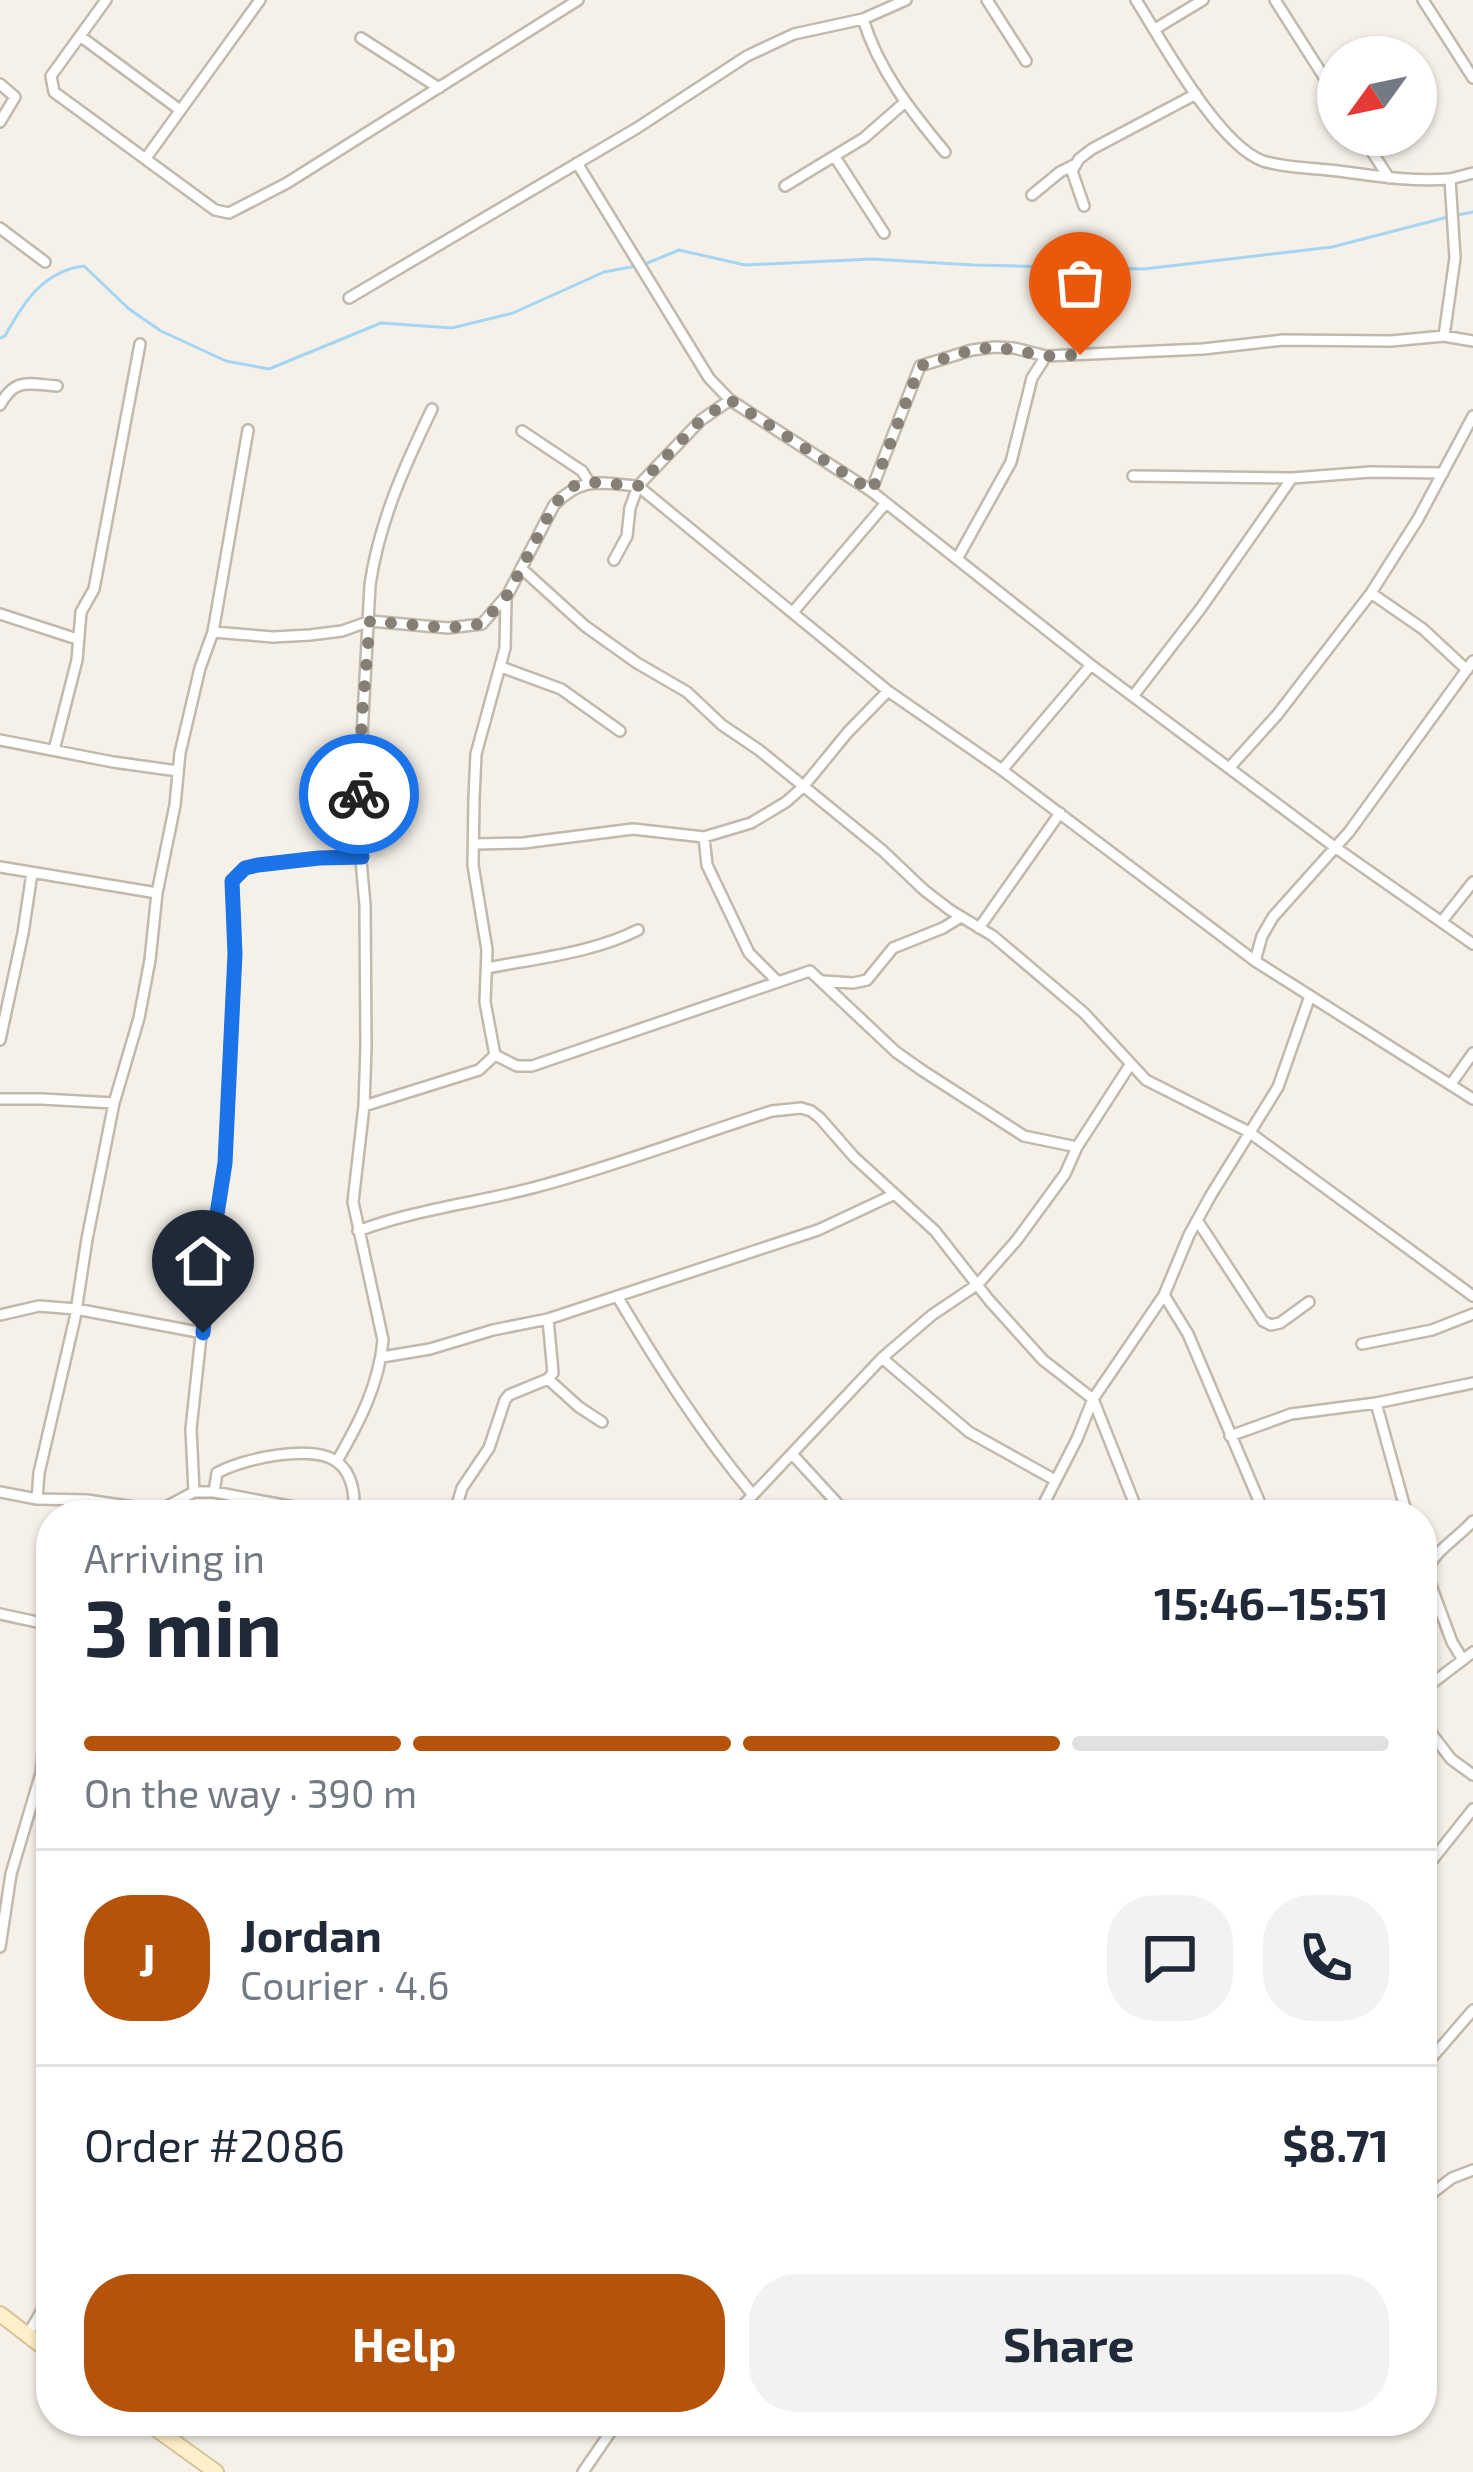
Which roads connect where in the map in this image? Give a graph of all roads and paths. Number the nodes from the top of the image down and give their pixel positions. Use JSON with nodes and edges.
{"nodes":[{"id":1,"x":106,"y":0,"type":"edge"},
{"id":2,"x":260,"y":0,"type":"edge"},
{"id":3,"x":906,"y":0,"type":"edge"},
{"id":4,"x":987,"y":0,"type":"edge"},
{"id":5,"x":1136,"y":0,"type":"edge"},
{"id":6,"x":1203,"y":0,"type":"edge"},
{"id":7,"x":1275,"y":0,"type":"edge"},
{"id":8,"x":1423,"y":0,"type":"edge"},
{"id":9,"x":568,"y":2,"type":"edge"},
{"id":10,"x":863,"y":19,"type":"junction"},
{"id":11,"x":1155,"y":29,"type":"junction"},
{"id":12,"x":80,"y":36,"type":"junction"},
{"id":13,"x":361,"y":38,"type":"dead end"},
{"id":14,"x":1026,"y":61,"type":"dead end"},
{"id":15,"x":1317,"y":66,"type":"edge"},
{"id":16,"x":1473,"y":78,"type":"edge"},
{"id":17,"x":0,"y":84,"type":"edge"},
{"id":18,"x":440,"y":88,"type":"junction"},
{"id":19,"x":1196,"y":94,"type":"junction"},
{"id":20,"x":904,"y":103,"type":"junction"},
{"id":21,"x":180,"y":110,"type":"junction"},
{"id":22,"x":0,"y":122,"type":"edge"},
{"id":23,"x":945,"y":152,"type":"dead end"},
{"id":24,"x":1375,"y":156,"type":"edge"},
{"id":25,"x":146,"y":158,"type":"junction"},
{"id":26,"x":835,"y":158,"type":"junction"},
{"id":27,"x":577,"y":164,"type":"junction"},
{"id":28,"x":1074,"y":165,"type":"junction"},
{"id":29,"x":1473,"y":172,"type":"edge"},
{"id":30,"x":1389,"y":178,"type":"junction"},
{"id":31,"x":1450,"y":179,"type":"junction"},
{"id":32,"x":785,"y":186,"type":"dead end"},
{"id":33,"x":1032,"y":195,"type":"dead end"},
{"id":34,"x":1084,"y":206,"type":"dead end"},
{"id":35,"x":0,"y":228,"type":"edge"},
{"id":36,"x":884,"y":233,"type":"dead end"},
{"id":37,"x":45,"y":262,"type":"dead end"},
{"id":38,"x":349,"y":298,"type":"dead end"},
{"id":39,"x":1444,"y":336,"type":"junction"},
{"id":40,"x":1473,"y":341,"type":"edge"},
{"id":41,"x":140,"y":344,"type":"dead end"},
{"id":42,"x":1046,"y":356,"type":"junction"},
{"id":43,"x":57,"y":386,"type":"dead end"},
{"id":44,"x":730,"y":400,"type":"junction"},
{"id":45,"x":0,"y":405,"type":"edge"},
{"id":46,"x":432,"y":409,"type":"dead end"},
{"id":47,"x":1473,"y":416,"type":"edge"},
{"id":48,"x":248,"y":430,"type":"dead end"},
{"id":49,"x":522,"y":431,"type":"dead end"},
{"id":50,"x":1443,"y":473,"type":"junction"},
{"id":51,"x":1133,"y":476,"type":"dead end"},
{"id":52,"x":1292,"y":478,"type":"junction"},
{"id":53,"x":589,"y":482,"type":"junction"},
{"id":54,"x":638,"y":486,"type":"junction"},
{"id":55,"x":872,"y":491,"type":"junction"},
{"id":56,"x":886,"y":503,"type":"junction"},
{"id":57,"x":957,"y":559,"type":"junction"},
{"id":58,"x":614,"y":560,"type":"dead end"},
{"id":59,"x":521,"y":568,"type":"junction"},
{"id":60,"x":1371,"y":593,"type":"junction"},
{"id":61,"x":508,"y":594,"type":"junction"},
{"id":62,"x":793,"y":613,"type":"junction"},
{"id":63,"x":0,"y":614,"type":"edge"},
{"id":64,"x":370,"y":621,"type":"junction"},
{"id":65,"x":213,"y":632,"type":"junction"},
{"id":66,"x":77,"y":639,"type":"junction"},
{"id":67,"x":1091,"y":665,"type":"junction"},
{"id":68,"x":1470,"y":666,"type":"edge"},
{"id":69,"x":501,"y":668,"type":"junction"},
{"id":70,"x":888,"y":692,"type":"junction"},
{"id":71,"x":1134,"y":695,"type":"junction"},
{"id":72,"x":620,"y":731,"type":"dead end"},
{"id":73,"x":0,"y":740,"type":"edge"},
{"id":74,"x":54,"y":750,"type":"junction"},
{"id":75,"x":1230,"y":767,"type":"junction"},
{"id":76,"x":1002,"y":770,"type":"junction"},
{"id":77,"x":178,"y":771,"type":"junction"},
{"id":78,"x":802,"y":787,"type":"junction"},
{"id":79,"x":1060,"y":814,"type":"junction"},
{"id":80,"x":704,"y":836,"type":"junction"},
{"id":81,"x":475,"y":844,"type":"junction"},
{"id":82,"x":1336,"y":848,"type":"junction"},
{"id":83,"x":362,"y":857,"type":"junction"},
{"id":84,"x":0,"y":867,"type":"edge"},
{"id":85,"x":32,"y":873,"type":"junction"},
{"id":86,"x":1473,"y":882,"type":"edge"},
{"id":87,"x":157,"y":893,"type":"junction"},
{"id":88,"x":962,"y":917,"type":"junction"},
{"id":89,"x":1442,"y":921,"type":"junction"},
{"id":90,"x":980,"y":928,"type":"junction"},
{"id":91,"x":638,"y":930,"type":"dead end"},
{"id":92,"x":1473,"y":944,"type":"edge"},
{"id":93,"x":1255,"y":961,"type":"junction"},
{"id":94,"x":487,"y":968,"type":"junction"},
{"id":95,"x":778,"y":981,"type":"junction"},
{"id":96,"x":823,"y":981,"type":"junction"},
{"id":97,"x":1310,"y":996,"type":"junction"},
{"id":98,"x":3,"y":1004,"type":"edge"},
{"id":99,"x":0,"y":1040,"type":"edge"},
{"id":100,"x":1473,"y":1053,"type":"edge"},
{"id":101,"x":495,"y":1055,"type":"junction"},
{"id":102,"x":1130,"y":1065,"type":"junction"},
{"id":103,"x":1451,"y":1084,"type":"junction"},
{"id":104,"x":1473,"y":1099,"type":"edge"},
{"id":105,"x":0,"y":1100,"type":"edge"},
{"id":106,"x":114,"y":1103,"type":"junction"},
{"id":107,"x":364,"y":1106,"type":"junction"},
{"id":108,"x":1249,"y":1132,"type":"junction"},
{"id":109,"x":1077,"y":1147,"type":"junction"},
{"id":110,"x":895,"y":1194,"type":"junction"},
{"id":111,"x":1197,"y":1220,"type":"junction"},
{"id":112,"x":358,"y":1231,"type":"junction"},
{"id":113,"x":1473,"y":1273,"type":"edge"},
{"id":114,"x":979,"y":1284,"type":"junction"},
{"id":115,"x":1463,"y":1286,"type":"junction"},
{"id":116,"x":1164,"y":1295,"type":"junction"},
{"id":117,"x":616,"y":1296,"type":"junction"},
{"id":118,"x":1473,"y":1296,"type":"edge"},
{"id":119,"x":1309,"y":1302,"type":"dead end"},
{"id":120,"x":76,"y":1310,"type":"junction"},
{"id":121,"x":1473,"y":1314,"type":"edge"},
{"id":122,"x":0,"y":1315,"type":"edge"},
{"id":123,"x":548,"y":1319,"type":"junction"},
{"id":124,"x":203,"y":1333,"type":"junction"},
{"id":125,"x":1362,"y":1344,"type":"dead end"},
{"id":126,"x":382,"y":1357,"type":"junction"},
{"id":127,"x":882,"y":1358,"type":"junction"},
{"id":128,"x":548,"y":1379,"type":"junction"},
{"id":129,"x":1473,"y":1383,"type":"edge"},
{"id":130,"x":1093,"y":1399,"type":"junction"},
{"id":131,"x":1376,"y":1403,"type":"junction"},
{"id":132,"x":602,"y":1422,"type":"dead end"},
{"id":133,"x":1230,"y":1436,"type":"junction"},
{"id":134,"x":793,"y":1455,"type":"junction"},
{"id":135,"x":337,"y":1461,"type":"junction"},
{"id":136,"x":1055,"y":1480,"type":"junction"},
{"id":137,"x":0,"y":1492,"type":"edge"},
{"id":138,"x":194,"y":1492,"type":"junction"},
{"id":139,"x":214,"y":1492,"type":"junction"},
{"id":140,"x":752,"y":1496,"type":"junction"},
{"id":141,"x":233,"y":1498,"type":"junction"},
{"id":142,"x":37,"y":1499,"type":"junction"},
{"id":143,"x":87,"y":1500,"type":"edge"},
{"id":144,"x":180,"y":1500,"type":"edge"},
{"id":145,"x":235,"y":1500,"type":"edge"},
{"id":146,"x":268,"y":1500,"type":"edge"},
{"id":147,"x":354,"y":1500,"type":"edge"},
{"id":148,"x":458,"y":1500,"type":"edge"},
{"id":149,"x":748,"y":1500,"type":"edge"},
{"id":150,"x":834,"y":1500,"type":"edge"},
{"id":151,"x":1045,"y":1500,"type":"edge"},
{"id":152,"x":1132,"y":1500,"type":"edge"},
{"id":153,"x":1258,"y":1500,"type":"edge"},
{"id":154,"x":1403,"y":1500,"type":"edge"},
{"id":155,"x":1473,"y":1520,"type":"edge"},
{"id":156,"x":1437,"y":1554,"type":"edge"},
{"id":157,"x":1437,"y":1598,"type":"edge"},
{"id":158,"x":0,"y":1614,"type":"edge"},
{"id":159,"x":36,"y":1622,"type":"edge"},
{"id":160,"x":1473,"y":1652,"type":"edge"},
{"id":161,"x":1462,"y":1660,"type":"junction"},
{"id":162,"x":1437,"y":1679,"type":"edge"},
{"id":163,"x":1437,"y":1742,"type":"edge"},
{"id":164,"x":1473,"y":1774,"type":"edge"},
{"id":165,"x":36,"y":1790,"type":"edge"},
{"id":166,"x":1473,"y":1809,"type":"edge"},
{"id":167,"x":1437,"y":1854,"type":"edge"},
{"id":168,"x":0,"y":1947,"type":"edge"},
{"id":169,"x":1473,"y":2010,"type":"edge"},
{"id":170,"x":1437,"y":2052,"type":"edge"},
{"id":171,"x":1473,"y":2170,"type":"edge"},
{"id":172,"x":1437,"y":2190,"type":"edge"},
{"id":173,"x":0,"y":2314,"type":"edge"},
{"id":174,"x":36,"y":2320,"type":"edge"},
{"id":175,"x":28,"y":2334,"type":"junction"},
{"id":176,"x":36,"y":2341,"type":"edge"},
{"id":177,"x":166,"y":2436,"type":"edge"},
{"id":178,"x":608,"y":2436,"type":"edge"},
{"id":179,"x":216,"y":2472,"type":"edge"},
{"id":180,"x":583,"y":2472,"type":"edge"}],
"edges":[{"from":1,"to":12,"type":"street"},
{"from":2,"to":21,"type":"street"},
{"from":3,"to":10,"type":"street"},
{"from":4,"to":14,"type":"street"},
{"from":5,"to":11,"type":"street"},
{"from":6,"to":11,"type":"street"},
{"from":7,"to":15,"type":"street"},
{"from":8,"to":16,"type":"street"},
{"from":9,"to":18,"type":"street"},
{"from":10,"to":20,"type":"street"},
{"from":10,"to":27,"type":"street"},
{"from":11,"to":19,"type":"street"},
{"from":12,"to":21,"type":"street"},
{"from":12,"to":25,"type":"street"},
{"from":13,"to":18,"type":"street"},
{"from":17,"to":22,"type":"street"},
{"from":18,"to":25,"type":"street"},
{"from":19,"to":28,"type":"street"},
{"from":19,"to":30,"type":"street"},
{"from":20,"to":23,"type":"street"},
{"from":20,"to":26,"type":"street"},
{"from":21,"to":25,"type":"street"},
{"from":24,"to":30,"type":"street"},
{"from":26,"to":32,"type":"street"},
{"from":26,"to":36,"type":"street"},
{"from":27,"to":38,"type":"street"},
{"from":27,"to":44,"type":"street"},
{"from":28,"to":33,"type":"street"},
{"from":28,"to":34,"type":"street"},
{"from":29,"to":31,"type":"street"},
{"from":30,"to":31,"type":"street"},
{"from":31,"to":39,"type":"street"},
{"from":35,"to":37,"type":"street"},
{"from":39,"to":40,"type":"street"},
{"from":39,"to":42,"type":"street"},
{"from":41,"to":66,"type":"street"},
{"from":42,"to":55,"type":"street"},
{"from":42,"to":57,"type":"street"},
{"from":43,"to":45,"type":"street"},
{"from":44,"to":54,"type":"street"},
{"from":44,"to":55,"type":"street"},
{"from":46,"to":64,"type":"street"},
{"from":47,"to":50,"type":"street"},
{"from":48,"to":65,"type":"street"},
{"from":49,"to":53,"type":"street"},
{"from":50,"to":52,"type":"street"},
{"from":50,"to":60,"type":"street"},
{"from":51,"to":52,"type":"street"},
{"from":52,"to":71,"type":"street"},
{"from":53,"to":54,"type":"street"},
{"from":53,"to":59,"type":"street"},
{"from":54,"to":58,"type":"street"},
{"from":54,"to":62,"type":"street"},
{"from":55,"to":56,"type":"street"},
{"from":56,"to":57,"type":"street"},
{"from":56,"to":62,"type":"street"},
{"from":57,"to":67,"type":"street"},
{"from":59,"to":61,"type":"street"},
{"from":59,"to":78,"type":"street"},
{"from":60,"to":68,"type":"street"},
{"from":60,"to":75,"type":"street"},
{"from":61,"to":64,"type":"street"},
{"from":61,"to":69,"type":"street"},
{"from":62,"to":70,"type":"street"},
{"from":63,"to":66,"type":"street"},
{"from":64,"to":65,"type":"street"},
{"from":64,"to":83,"type":"street"},
{"from":65,"to":77,"type":"street"},
{"from":66,"to":74,"type":"street"},
{"from":67,"to":71,"type":"street"},
{"from":67,"to":76,"type":"street"},
{"from":68,"to":82,"type":"street"},
{"from":69,"to":72,"type":"street"},
{"from":69,"to":81,"type":"street"},
{"from":70,"to":76,"type":"street"},
{"from":70,"to":78,"type":"street"},
{"from":71,"to":75,"type":"street"},
{"from":73,"to":74,"type":"street"},
{"from":74,"to":77,"type":"street"},
{"from":75,"to":82,"type":"street"},
{"from":76,"to":79,"type":"street"},
{"from":77,"to":87,"type":"street"},
{"from":78,"to":80,"type":"street"},
{"from":78,"to":88,"type":"street"},
{"from":79,"to":90,"type":"street"},
{"from":79,"to":93,"type":"street"},
{"from":80,"to":81,"type":"street"},
{"from":80,"to":95,"type":"street"},
{"from":81,"to":94,"type":"street"},
{"from":82,"to":89,"type":"street"},
{"from":82,"to":93,"type":"street"},
{"from":83,"to":107,"type":"street"},
{"from":83,"to":124,"type":"street"},
{"from":84,"to":85,"type":"street"},
{"from":85,"to":87,"type":"street"},
{"from":85,"to":98,"type":"street"},
{"from":86,"to":89,"type":"street"},
{"from":87,"to":106,"type":"street"},
{"from":88,"to":90,"type":"street"},
{"from":88,"to":96,"type":"street"},
{"from":89,"to":92,"type":"street"},
{"from":90,"to":102,"type":"street"},
{"from":91,"to":94,"type":"street"},
{"from":93,"to":97,"type":"street"},
{"from":94,"to":101,"type":"street"},
{"from":95,"to":96,"type":"street"},
{"from":95,"to":101,"type":"street"},
{"from":96,"to":109,"type":"street"},
{"from":97,"to":103,"type":"street"},
{"from":97,"to":108,"type":"street"},
{"from":98,"to":99,"type":"street"},
{"from":100,"to":103,"type":"street"},
{"from":101,"to":107,"type":"street"},
{"from":102,"to":108,"type":"street"},
{"from":102,"to":109,"type":"street"},
{"from":103,"to":104,"type":"street"},
{"from":105,"to":106,"type":"street"},
{"from":106,"to":120,"type":"street"},
{"from":107,"to":112,"type":"street"},
{"from":108,"to":111,"type":"street"},
{"from":108,"to":115,"type":"street"},
{"from":109,"to":114,"type":"street"},
{"from":110,"to":112,"type":"street"},
{"from":110,"to":114,"type":"street"},
{"from":110,"to":117,"type":"street"},
{"from":111,"to":116,"type":"street"},
{"from":111,"to":119,"type":"street"},
{"from":112,"to":126,"type":"street"},
{"from":113,"to":115,"type":"street"},
{"from":114,"to":127,"type":"street"},
{"from":114,"to":130,"type":"street"},
{"from":115,"to":118,"type":"street"},
{"from":116,"to":130,"type":"street"},
{"from":116,"to":133,"type":"street"},
{"from":117,"to":123,"type":"street"},
{"from":117,"to":140,"type":"street"},
{"from":120,"to":122,"type":"street"},
{"from":120,"to":124,"type":"street"},
{"from":120,"to":142,"type":"street"},
{"from":121,"to":125,"type":"street"},
{"from":123,"to":126,"type":"street"},
{"from":123,"to":128,"type":"street"},
{"from":124,"to":138,"type":"street"},
{"from":126,"to":135,"type":"street"},
{"from":127,"to":134,"type":"street"},
{"from":127,"to":136,"type":"street"},
{"from":128,"to":132,"type":"street"},
{"from":128,"to":148,"type":"street"},
{"from":129,"to":131,"type":"street"},
{"from":130,"to":136,"type":"street"},
{"from":130,"to":152,"type":"street"},
{"from":131,"to":133,"type":"street"},
{"from":131,"to":154,"type":"street"},
{"from":133,"to":153,"type":"street"},
{"from":134,"to":140,"type":"street"},
{"from":134,"to":150,"type":"street"},
{"from":135,"to":139,"type":"street"},
{"from":135,"to":147,"type":"street"},
{"from":136,"to":151,"type":"street"},
{"from":137,"to":142,"type":"street"},
{"from":138,"to":139,"type":"street"},
{"from":138,"to":144,"type":"street"},
{"from":139,"to":141,"type":"street"},
{"from":140,"to":149,"type":"street"},
{"from":141,"to":145,"type":"street"},
{"from":141,"to":146,"type":"street"},
{"from":142,"to":143,"type":"street"},
{"from":155,"to":156,"type":"street"},
{"from":157,"to":161,"type":"street"},
{"from":158,"to":159,"type":"street"},
{"from":160,"to":161,"type":"street"},
{"from":161,"to":162,"type":"street"},
{"from":163,"to":164,"type":"street"},
{"from":165,"to":168,"type":"street"},
{"from":166,"to":167,"type":"street"},
{"from":169,"to":170,"type":"street"},
{"from":171,"to":172,"type":"street"},
{"from":173,"to":175,"type":"street"},
{"from":174,"to":175,"type":"street"},
{"from":175,"to":176,"type":"street"},
{"from":177,"to":179,"type":"street"},
{"from":178,"to":180,"type":"street"}]}
